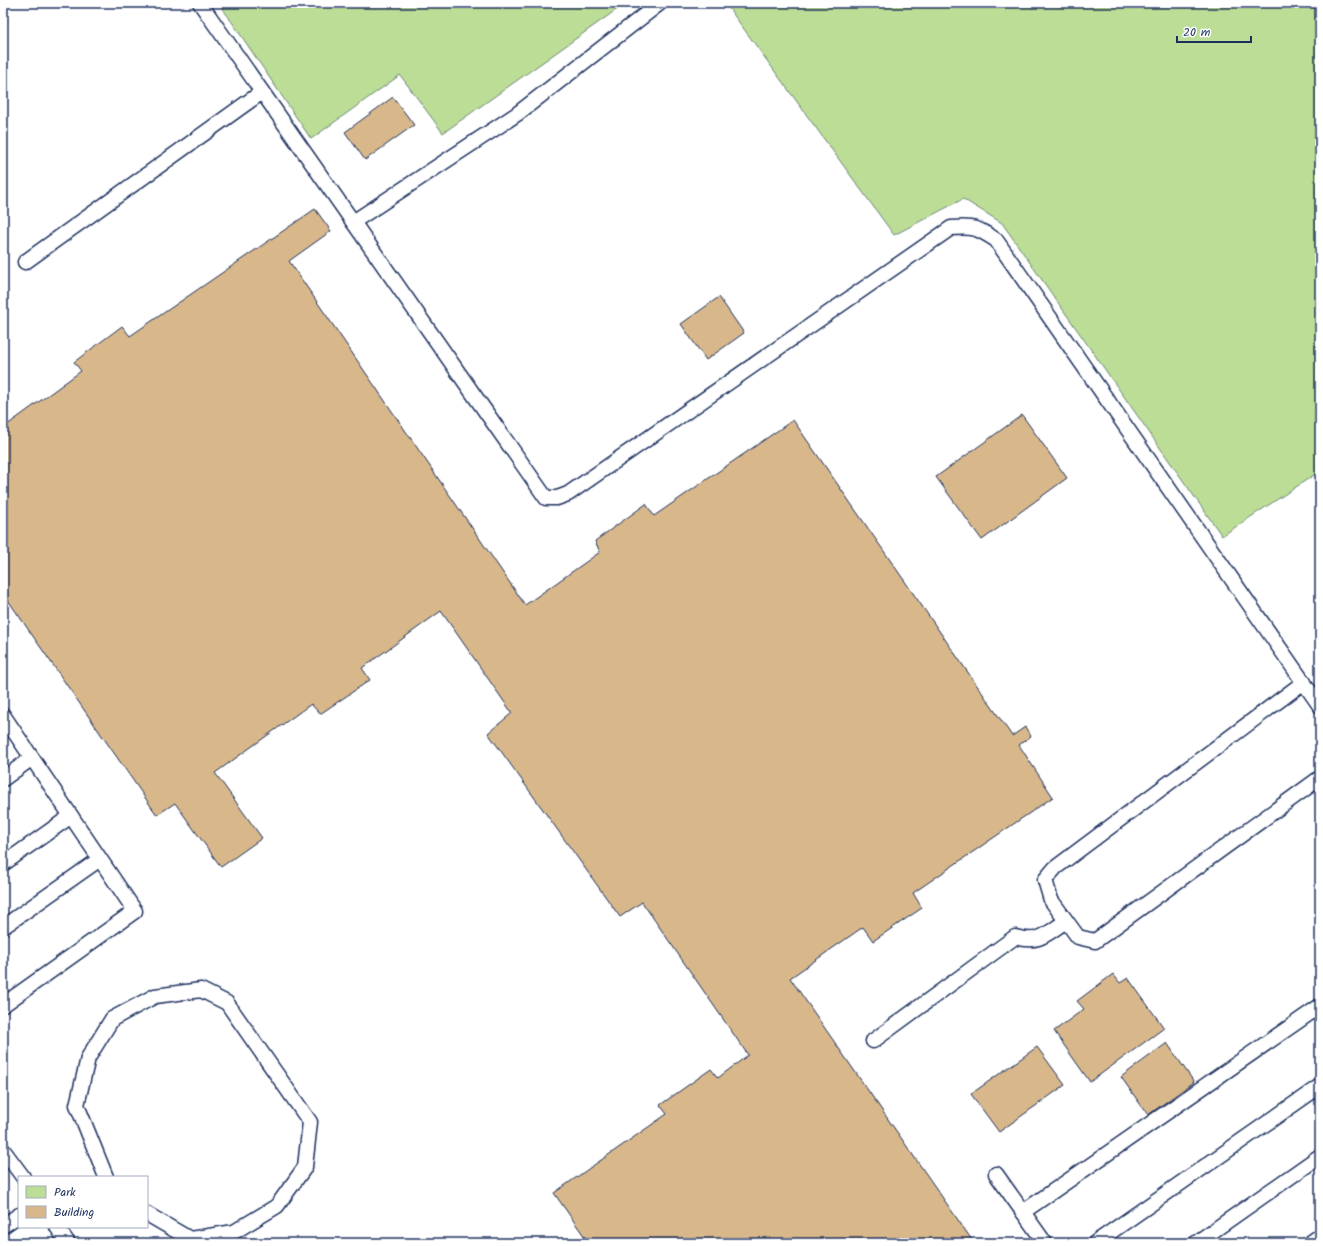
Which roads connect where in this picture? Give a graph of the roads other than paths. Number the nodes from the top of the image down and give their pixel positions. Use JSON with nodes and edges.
{"nodes":[{"id":1,"x":200,"y":3,"type":"edge"},
{"id":2,"x":660,"y":3,"type":"edge"},
{"id":3,"x":262,"y":92,"type":"junction"},
{"id":4,"x":353,"y":222,"type":"junction"},
{"id":5,"x":25,"y":262,"type":"dead end"},
{"id":6,"x":1304,"y":682,"type":"junction"},
{"id":7,"x":1320,"y":706,"type":"edge"},
{"id":8,"x":3,"y":715,"type":"edge"},
{"id":9,"x":32,"y":758,"type":"junction"},
{"id":10,"x":1320,"y":778,"type":"edge"},
{"id":11,"x":3,"y":779,"type":"edge"},
{"id":12,"x":71,"y":816,"type":"junction"},
{"id":13,"x":100,"y":859,"type":"junction"},
{"id":14,"x":3,"y":864,"type":"edge"},
{"id":15,"x":1066,"y":921,"type":"junction"},
{"id":16,"x":3,"y":927,"type":"edge"},
{"id":17,"x":3,"y":1005,"type":"edge"},
{"id":18,"x":1320,"y":1006,"type":"edge"},
{"id":19,"x":873,"y":1041,"type":"dead end"},
{"id":20,"x":1320,"y":1086,"type":"edge"},
{"id":21,"x":3,"y":1150,"type":"edge"},
{"id":22,"x":1320,"y":1156,"type":"edge"},
{"id":23,"x":996,"y":1174,"type":"dead end"},
{"id":24,"x":22,"y":1176,"type":"edge"},
{"id":25,"x":106,"y":1176,"type":"edge"},
{"id":26,"x":1023,"y":1212,"type":"junction"},
{"id":27,"x":148,"y":1215,"type":"edge"},
{"id":28,"x":18,"y":1216,"type":"edge"},
{"id":29,"x":3,"y":1226,"type":"edge"},
{"id":30,"x":61,"y":1228,"type":"edge"},
{"id":31,"x":1320,"y":1236,"type":"edge"},
{"id":32,"x":68,"y":1243,"type":"edge"},
{"id":33,"x":1045,"y":1243,"type":"edge"},
{"id":34,"x":1095,"y":1243,"type":"edge"},
{"id":35,"x":1196,"y":1243,"type":"edge"},
{"id":36,"x":1310,"y":1243,"type":"edge"}],
"edges":[{"from":1,"to":3,"type":"lane"},
{"from":2,"to":4,"type":"lane"},
{"from":3,"to":4,"type":"lane"},
{"from":3,"to":5,"type":"lane"},
{"from":4,"to":6,"type":"lane"},
{"from":6,"to":7,"type":"lane"},
{"from":6,"to":15,"type":"lane"},
{"from":8,"to":9,"type":"lane"},
{"from":9,"to":11,"type":"lane"},
{"from":9,"to":12,"type":"lane"},
{"from":10,"to":15,"type":"lane"},
{"from":12,"to":13,"type":"lane"},
{"from":12,"to":14,"type":"lane"},
{"from":13,"to":16,"type":"lane"},
{"from":13,"to":17,"type":"lane"},
{"from":15,"to":19,"type":"lane"},
{"from":18,"to":26,"type":"lane"},
{"from":20,"to":34,"type":"lane"},
{"from":21,"to":24,"type":"lane"},
{"from":22,"to":35,"type":"lane"},
{"from":23,"to":26,"type":"lane"},
{"from":25,"to":27,"type":"lane"},
{"from":26,"to":33,"type":"lane"},
{"from":28,"to":29,"type":"lane"},
{"from":30,"to":32,"type":"lane"},
{"from":31,"to":36,"type":"lane"}]}
